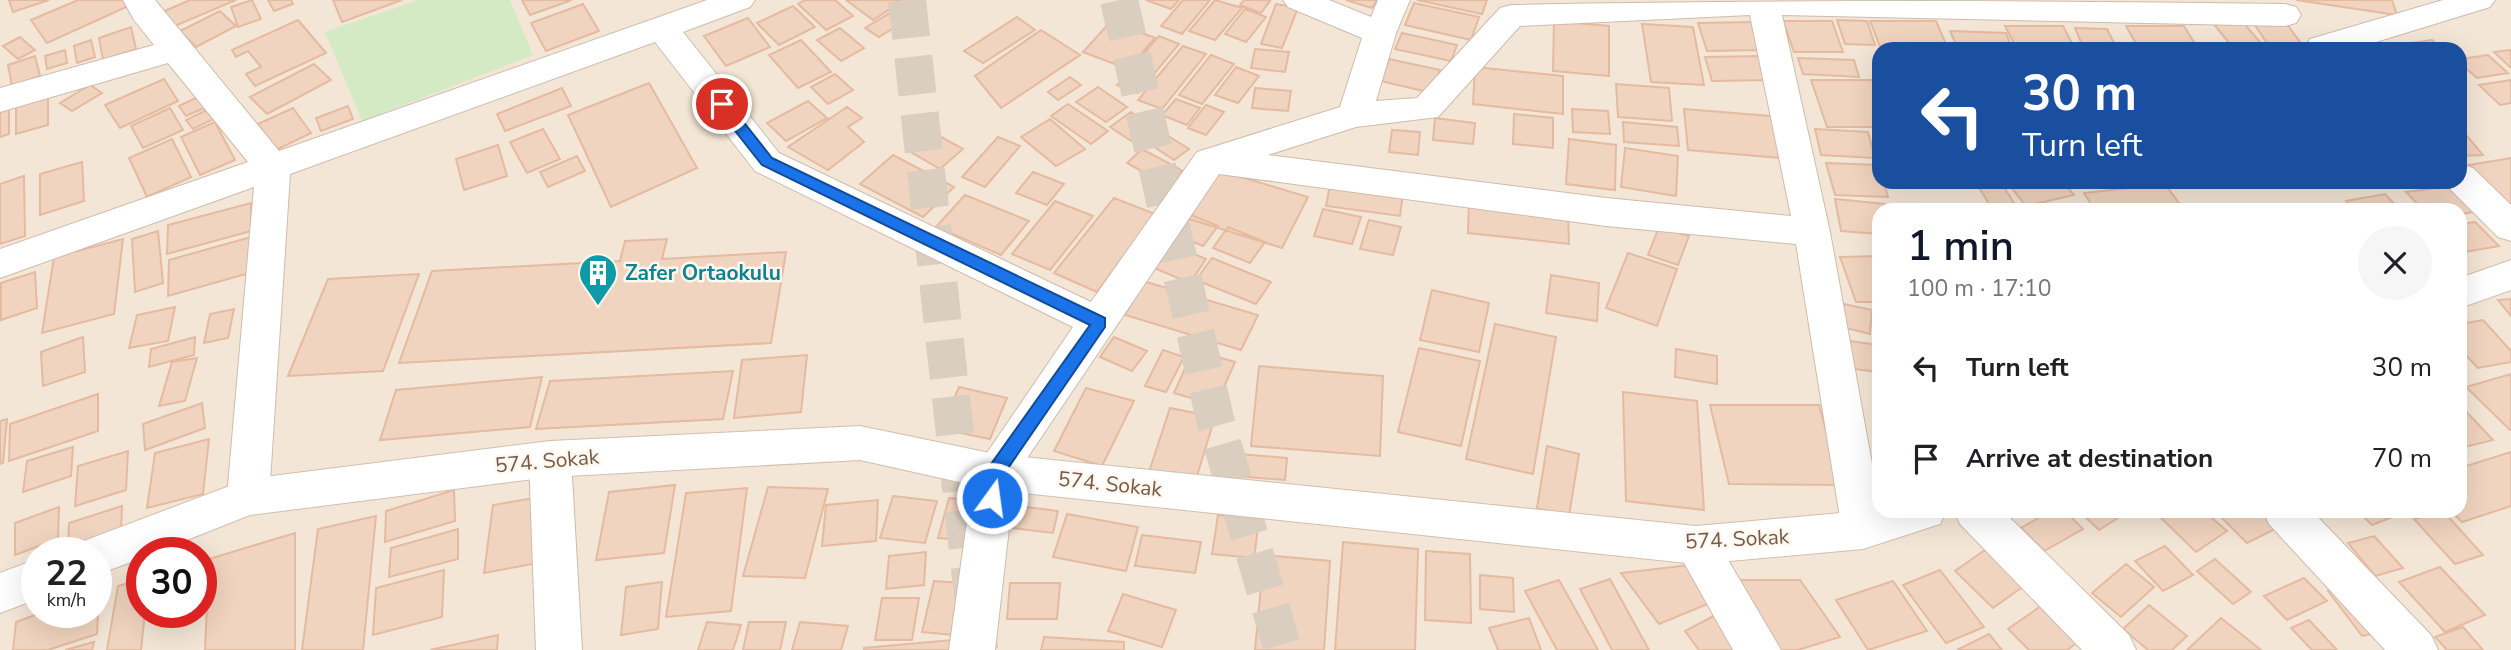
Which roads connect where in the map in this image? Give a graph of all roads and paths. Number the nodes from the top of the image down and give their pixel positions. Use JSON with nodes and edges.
{"nodes":[{"id":1,"x":177,"y":0,"type":"edge"},
{"id":2,"x":739,"y":0,"type":"edge"},
{"id":3,"x":1299,"y":0,"type":"edge"},
{"id":4,"x":2479,"y":0,"type":"edge"},
{"id":5,"x":1762,"y":2,"type":"edge"},
{"id":6,"x":142,"y":7,"type":"edge"},
{"id":7,"x":2281,"y":7,"type":"edge"},
{"id":8,"x":1387,"y":17,"type":"edge"},
{"id":9,"x":662,"y":28,"type":"junction"},
{"id":10,"x":2317,"y":42,"type":"edge"},
{"id":11,"x":2342,"y":42,"type":"edge"},
{"id":12,"x":176,"y":50,"type":"junction"},
{"id":13,"x":0,"y":100,"type":"edge"},
{"id":14,"x":1355,"y":116,"type":"junction"},
{"id":15,"x":1209,"y":160,"type":"junction"},
{"id":16,"x":273,"y":168,"type":"junction"},
{"id":17,"x":2467,"y":184,"type":"edge"},
{"id":18,"x":2511,"y":227,"type":"edge"},
{"id":19,"x":1812,"y":232,"type":"junction"},
{"id":20,"x":0,"y":264,"type":"edge"},
{"id":21,"x":2511,"y":275,"type":"edge"},
{"id":22,"x":2467,"y":291,"type":"edge"},
{"id":23,"x":1100,"y":323,"type":"junction"},
{"id":24,"x":550,"y":459,"type":"junction"},
{"id":25,"x":995,"y":472,"type":"junction"},
{"id":26,"x":248,"y":497,"type":"junction"},
{"id":27,"x":1902,"y":518,"type":"edge"},
{"id":28,"x":1982,"y":518,"type":"edge"},
{"id":29,"x":2291,"y":518,"type":"edge"},
{"id":30,"x":1863,"y":530,"type":"junction"},
{"id":31,"x":1696,"y":545,"type":"junction"},
{"id":32,"x":112,"y":550,"type":"edge"},
{"id":33,"x":21,"y":585,"type":"edge"},
{"id":34,"x":0,"y":593,"type":"edge"},
{"id":35,"x":559,"y":650,"type":"edge"},
{"id":36,"x":972,"y":650,"type":"edge"},
{"id":37,"x":1758,"y":650,"type":"edge"},
{"id":38,"x":2113,"y":650,"type":"edge"},
{"id":39,"x":2415,"y":650,"type":"edge"}],
"edges":[{"from":1,"to":6,"type":"street"},
{"from":2,"to":9,"type":"street"},
{"from":3,"to":8,"type":"street"},
{"from":4,"to":11,"type":"street"},
{"from":5,"to":7,"type":"street"},
{"from":5,"to":14,"type":"street"},
{"from":5,"to":19,"type":"street"},
{"from":6,"to":12,"type":"street"},
{"from":7,"to":10,"type":"street"},
{"from":8,"to":14,"type":"street"},
{"from":9,"to":16,"type":"street"},
{"from":9,"to":23,"type":"street"},
{"from":12,"to":13,"type":"street"},
{"from":12,"to":16,"type":"street"},
{"from":14,"to":15,"type":"street"},
{"from":15,"to":19,"type":"street"},
{"from":15,"to":23,"type":"street"},
{"from":16,"to":20,"type":"street"},
{"from":16,"to":26,"type":"street"},
{"from":17,"to":18,"type":"street"},
{"from":19,"to":30,"type":"street"},
{"from":21,"to":22,"type":"street"},
{"from":23,"to":25,"type":"street"},
{"from":24,"to":25,"type":"street","name":"574. Sokak"},
{"from":24,"to":26,"type":"street","name":"574. Sokak"},
{"from":24,"to":35,"type":"street"},
{"from":25,"to":31,"type":"street","name":"574. Sokak"},
{"from":25,"to":36,"type":"street"},
{"from":26,"to":32,"type":"street","name":"574. Sokak"},
{"from":27,"to":30,"type":"street","name":"574. Sokak"},
{"from":28,"to":38,"type":"street"},
{"from":29,"to":39,"type":"street"},
{"from":30,"to":31,"type":"street","name":"574. Sokak"},
{"from":31,"to":37,"type":"street"},
{"from":33,"to":34,"type":"street"}]}
